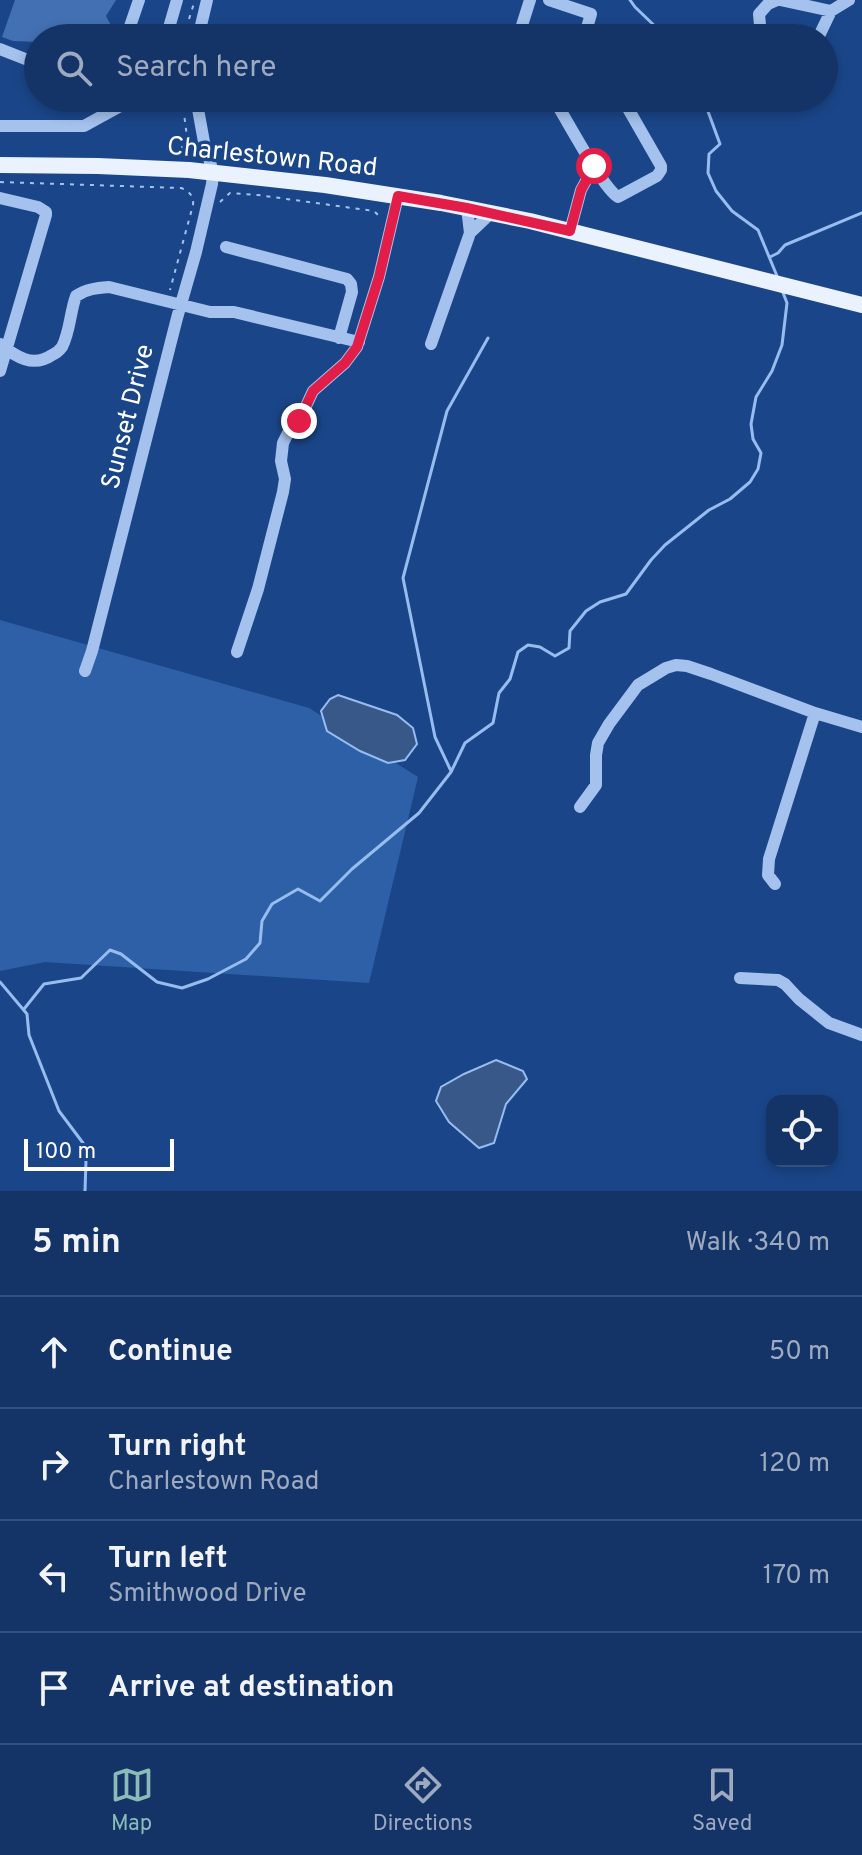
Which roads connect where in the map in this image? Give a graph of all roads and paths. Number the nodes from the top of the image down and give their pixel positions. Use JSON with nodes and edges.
{"nodes":[{"id":1,"x":139,"y":0,"type":"edge"},
{"id":2,"x":177,"y":0,"type":"edge"},
{"id":3,"x":195,"y":0,"type":"edge"},
{"id":4,"x":207,"y":0,"type":"edge"},
{"id":5,"x":530,"y":0,"type":"edge"},
{"id":6,"x":549,"y":0,"type":"edge"},
{"id":7,"x":778,"y":0,"type":"edge"},
{"id":8,"x":849,"y":0,"type":"edge"},
{"id":9,"x":831,"y":11,"type":"junction"},
{"id":10,"x":131,"y":24,"type":"edge"},
{"id":11,"x":170,"y":24,"type":"edge"},
{"id":12,"x":187,"y":24,"type":"edge"},
{"id":13,"x":201,"y":24,"type":"edge"},
{"id":14,"x":522,"y":24,"type":"edge"},
{"id":15,"x":588,"y":24,"type":"edge"},
{"id":16,"x":760,"y":24,"type":"edge"},
{"id":17,"x":825,"y":24,"type":"edge"},
{"id":18,"x":0,"y":49,"type":"edge"},
{"id":19,"x":24,"y":58,"type":"edge"},
{"id":20,"x":104,"y":112,"type":"edge"},
{"id":21,"x":184,"y":112,"type":"edge"},
{"id":22,"x":199,"y":112,"type":"edge"},
{"id":23,"x":561,"y":112,"type":"edge"},
{"id":24,"x":630,"y":112,"type":"edge"},
{"id":25,"x":0,"y":126,"type":"edge"},
{"id":26,"x":182,"y":147,"type":"dead end"},
{"id":27,"x":0,"y":165,"type":"edge"},
{"id":28,"x":594,"y":166,"type":"junction"},
{"id":29,"x":213,"y":172,"type":"junction"},
{"id":30,"x":0,"y":182,"type":"edge"},
{"id":31,"x":398,"y":196,"type":"junction"},
{"id":32,"x":0,"y":198,"type":"edge"},
{"id":33,"x":218,"y":205,"type":"dead end"},
{"id":34,"x":467,"y":208,"type":"junction"},
{"id":35,"x":491,"y":213,"type":"junction"},
{"id":36,"x":382,"y":223,"type":"dead end"},
{"id":37,"x":570,"y":231,"type":"junction"},
{"id":38,"x":470,"y":233,"type":"junction"},
{"id":39,"x":226,"y":247,"type":"dead end"},
{"id":40,"x":170,"y":292,"type":"dead end"},
{"id":41,"x":181,"y":304,"type":"junction"},
{"id":42,"x":862,"y":305,"type":"edge"},
{"id":43,"x":339,"y":338,"type":"junction"},
{"id":44,"x":359,"y":342,"type":"junction"},
{"id":45,"x":431,"y":344,"type":"dead end"},
{"id":46,"x":3,"y":347,"type":"edge"},
{"id":47,"x":0,"y":371,"type":"edge"},
{"id":48,"x":237,"y":652,"type":"dead end"},
{"id":49,"x":85,"y":671,"type":"dead end"},
{"id":50,"x":815,"y":713,"type":"junction"},
{"id":51,"x":862,"y":727,"type":"edge"},
{"id":52,"x":580,"y":807,"type":"dead end"},
{"id":53,"x":775,"y":884,"type":"dead end"},
{"id":54,"x":740,"y":978,"type":"dead end"},
{"id":55,"x":862,"y":1035,"type":"edge"}],
"edges":[{"from":1,"to":10,"type":"street"},
{"from":2,"to":11,"type":"street"},
{"from":3,"to":12,"type":"path"},
{"from":4,"to":13,"type":"street"},
{"from":5,"to":14,"type":"street"},
{"from":6,"to":15,"type":"street"},
{"from":7,"to":9,"type":"street"},
{"from":7,"to":16,"type":"street"},
{"from":8,"to":9,"type":"street"},
{"from":9,"to":17,"type":"street"},
{"from":18,"to":19,"type":"street"},
{"from":20,"to":25,"type":"street"},
{"from":21,"to":26,"type":"path"},
{"from":22,"to":29,"type":"street"},
{"from":23,"to":28,"type":"street"},
{"from":24,"to":28,"type":"street"},
{"from":27,"to":29,"type":"main road","name":"Charlestown Road"},
{"from":28,"to":37,"type":"street"},
{"from":29,"to":31,"type":"main road","name":"Charlestown Road"},
{"from":29,"to":41,"type":"street","name":"Sunset Drive"},
{"from":30,"to":40,"type":"path"},
{"from":31,"to":34,"type":"main road","name":"Charlestown Road"},
{"from":31,"to":44,"type":"street"},
{"from":32,"to":46,"type":"street"},
{"from":33,"to":36,"type":"path"},
{"from":34,"to":35,"type":"main road","name":"Charlestown Road"},
{"from":34,"to":38,"type":"street"},
{"from":35,"to":37,"type":"main road","name":"Charlestown Road"},
{"from":35,"to":38,"type":"street"},
{"from":37,"to":42,"type":"main road","name":"Charlestown Road"},
{"from":38,"to":45,"type":"street"},
{"from":39,"to":43,"type":"street"},
{"from":41,"to":43,"type":"street"},
{"from":41,"to":46,"type":"street"},
{"from":41,"to":49,"type":"street","name":"Sunset Drive"},
{"from":43,"to":44,"type":"street"},
{"from":44,"to":48,"type":"street"},
{"from":46,"to":47,"type":"street"},
{"from":50,"to":51,"type":"street"},
{"from":50,"to":52,"type":"street"},
{"from":50,"to":53,"type":"street"},
{"from":54,"to":55,"type":"street"}]}
